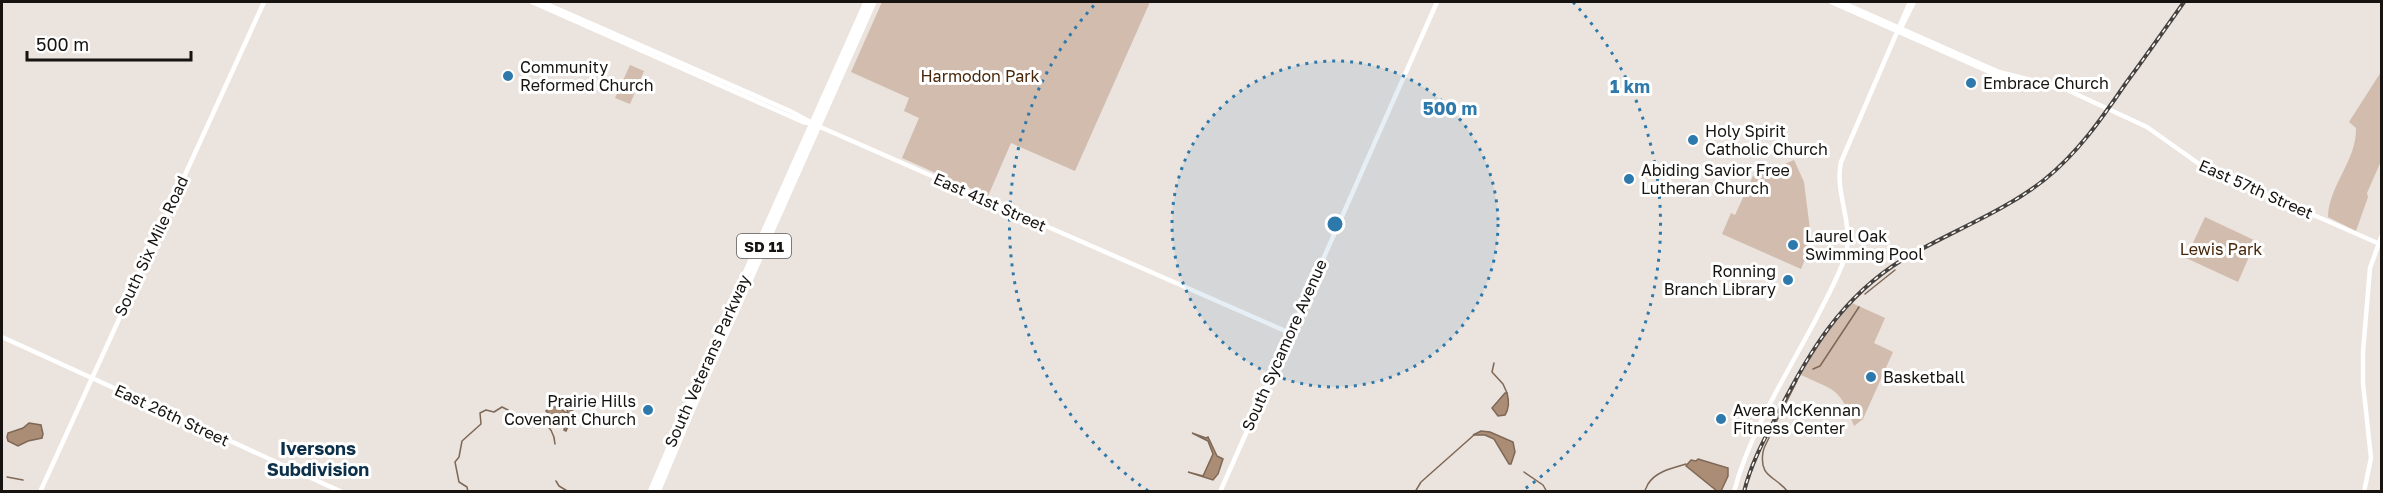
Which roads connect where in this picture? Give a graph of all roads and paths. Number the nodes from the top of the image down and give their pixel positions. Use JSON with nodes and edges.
{"nodes":[{"id":1,"x":264,"y":2,"type":"edge"},
{"id":2,"x":532,"y":2,"type":"edge"},
{"id":3,"x":542,"y":2,"type":"edge"},
{"id":4,"x":867,"y":2,"type":"edge"},
{"id":5,"x":873,"y":2,"type":"edge"},
{"id":6,"x":1437,"y":2,"type":"edge"},
{"id":7,"x":1831,"y":2,"type":"edge"},
{"id":8,"x":1841,"y":2,"type":"edge"},
{"id":9,"x":1910,"y":2,"type":"edge"},
{"id":10,"x":1914,"y":2,"type":"edge"},
{"id":11,"x":1900,"y":29,"type":"junction"},
{"id":12,"x":1956,"y":58,"type":"junction"},
{"id":13,"x":1984,"y":65,"type":"junction"},
{"id":14,"x":2072,"y":92,"type":"junction"},
{"id":15,"x":815,"y":125,"type":"junction"},
{"id":16,"x":2382,"y":235,"type":"edge"},
{"id":17,"x":2380,"y":244,"type":"edge"},
{"id":18,"x":1289,"y":334,"type":"junction"},
{"id":19,"x":2,"y":337,"type":"edge"},
{"id":20,"x":91,"y":377,"type":"junction"},
{"id":21,"x":40,"y":492,"type":"edge"},
{"id":22,"x":342,"y":492,"type":"edge"},
{"id":23,"x":651,"y":492,"type":"edge"},
{"id":24,"x":657,"y":492,"type":"edge"},
{"id":25,"x":1220,"y":492,"type":"edge"},
{"id":26,"x":1734,"y":492,"type":"edge"},
{"id":27,"x":2364,"y":492,"type":"edge"}],
"edges":[{"from":1,"to":20,"type":"main road","name":"South Six Mile Road"},
{"from":2,"to":15,"type":"main road","name":"East 41st Street"},
{"from":3,"to":15,"type":"main road","name":"East 41st Street"},
{"from":4,"to":15,"type":"highway","name":"South Veterans Parkway","number":"SD 11"},
{"from":5,"to":15,"type":"highway","name":"South Veterans Parkway","number":"SD 11"},
{"from":6,"to":18,"type":"main road","name":"South Sycamore Avenue"},
{"from":7,"to":11,"type":"main road","name":"East 57th Street"},
{"from":8,"to":11,"type":"main road","name":"East 57th Street"},
{"from":9,"to":11,"type":"main road"},
{"from":10,"to":11,"type":"main road"},
{"from":11,"to":12,"type":"main road","name":"East 57th Street"},
{"from":11,"to":13,"type":"main road","name":"East 57th Street"},
{"from":11,"to":26,"type":"main road"},
{"from":12,"to":13,"type":"main road"},
{"from":12,"to":14,"type":"main road","name":"East 57th Street"},
{"from":13,"to":14,"type":"main road","name":"East 57th Street"},
{"from":14,"to":17,"type":"main road","name":"East 57th Street"},
{"from":15,"to":18,"type":"main road","name":"East 41st Street"},
{"from":15,"to":23,"type":"highway","name":"South Veterans Parkway","number":"SD 11"},
{"from":15,"to":24,"type":"highway","name":"South Veterans Parkway","number":"SD 11"},
{"from":16,"to":17,"type":"main road"},
{"from":17,"to":27,"type":"main road"},
{"from":18,"to":25,"type":"main road","name":"South Sycamore Avenue"},
{"from":19,"to":20,"type":"main road","name":"East 26th Street"},
{"from":20,"to":21,"type":"main road","name":"South Six Mile Road"},
{"from":20,"to":22,"type":"main road","name":"East 26th Street"}]}
